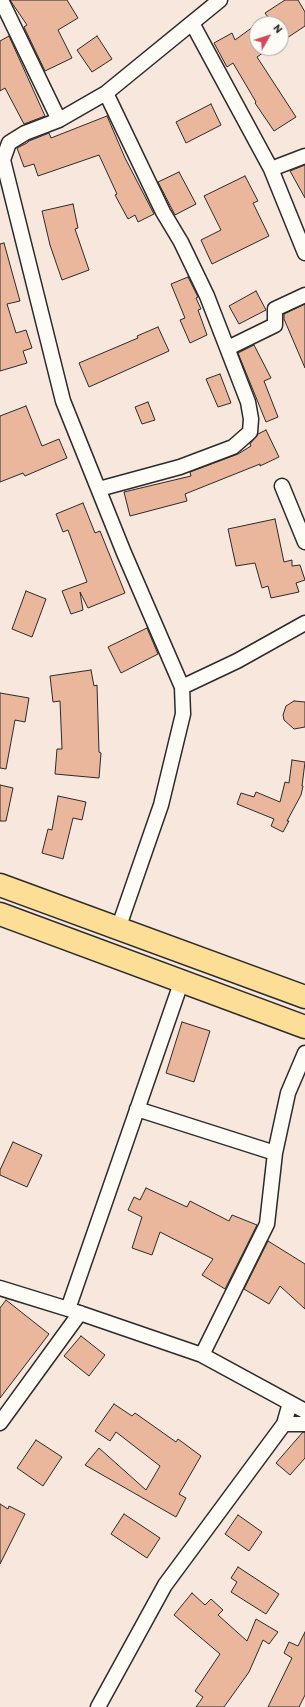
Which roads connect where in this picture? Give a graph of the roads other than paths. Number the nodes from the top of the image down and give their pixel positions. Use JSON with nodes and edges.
{"nodes":[{"id":1,"x":1,"y":0,"type":"edge"},
{"id":2,"x":220,"y":0,"type":"edge"},
{"id":3,"x":192,"y":23,"type":"junction"},
{"id":4,"x":106,"y":93,"type":"junction"},
{"id":5,"x":58,"y":120,"type":"junction"},
{"id":6,"x":305,"y":156,"type":"edge"},
{"id":7,"x":271,"y":169,"type":"junction"},
{"id":8,"x":305,"y":253,"type":"edge"},
{"id":9,"x":305,"y":295,"type":"edge"},
{"id":10,"x":228,"y":348,"type":"junction"},
{"id":11,"x":282,"y":486,"type":"dead end"},
{"id":12,"x":99,"y":489,"type":"junction"},
{"id":13,"x":305,"y":542,"type":"edge"},
{"id":14,"x":305,"y":623,"type":"edge"},
{"id":15,"x":182,"y":687,"type":"junction"},
{"id":16,"x":0,"y":885,"type":"edge"},
{"id":17,"x":0,"y":914,"type":"edge"},
{"id":18,"x":78,"y":915,"type":"junction"},
{"id":19,"x":118,"y":929,"type":"junction"},
{"id":20,"x":68,"y":939,"type":"junction"},
{"id":21,"x":181,"y":983,"type":"junction"},
{"id":22,"x":305,"y":997,"type":"edge"},
{"id":23,"x":305,"y":1027,"type":"edge"},
{"id":24,"x":305,"y":1053,"type":"edge"},
{"id":25,"x":137,"y":1109,"type":"junction"},
{"id":26,"x":275,"y":1153,"type":"junction"},
{"id":27,"x":0,"y":1288,"type":"edge"},
{"id":28,"x":74,"y":1311,"type":"junction"},
{"id":29,"x":202,"y":1355,"type":"junction"},
{"id":30,"x":290,"y":1403,"type":"junction"},
{"id":31,"x":305,"y":1411,"type":"edge"},
{"id":32,"x":0,"y":1423,"type":"edge"},
{"id":33,"x":284,"y":1424,"type":"junction"},
{"id":34,"x":305,"y":1424,"type":"edge"},
{"id":35,"x":98,"y":1707,"type":"edge"}],
"edges":[{"from":1,"to":5,"type":"street"},
{"from":2,"to":3,"type":"street"},
{"from":3,"to":4,"type":"street"},
{"from":3,"to":7,"type":"street"},
{"from":4,"to":5,"type":"street"},
{"from":4,"to":10,"type":"street"},
{"from":5,"to":12,"type":"street"},
{"from":6,"to":7,"type":"street"},
{"from":7,"to":8,"type":"street"},
{"from":9,"to":10,"type":"street"},
{"from":10,"to":12,"type":"street"},
{"from":11,"to":13,"type":"street"},
{"from":12,"to":15,"type":"street"},
{"from":14,"to":15,"type":"street"},
{"from":15,"to":19,"type":"street"},
{"from":16,"to":18,"type":"main road"},
{"from":17,"to":20,"type":"main road"},
{"from":18,"to":19,"type":"main road"},
{"from":18,"to":20,"type":"main road"},
{"from":19,"to":22,"type":"main road"},
{"from":20,"to":21,"type":"main road"},
{"from":21,"to":23,"type":"main road"},
{"from":21,"to":25,"type":"street"},
{"from":24,"to":26,"type":"street"},
{"from":25,"to":26,"type":"street"},
{"from":25,"to":28,"type":"street"},
{"from":26,"to":29,"type":"street"},
{"from":27,"to":28,"type":"street"},
{"from":28,"to":29,"type":"street"},
{"from":28,"to":32,"type":"street"},
{"from":29,"to":30,"type":"street"},
{"from":30,"to":31,"type":"street"},
{"from":30,"to":33,"type":"street"},
{"from":33,"to":34,"type":"street"},
{"from":33,"to":35,"type":"street"}]}
